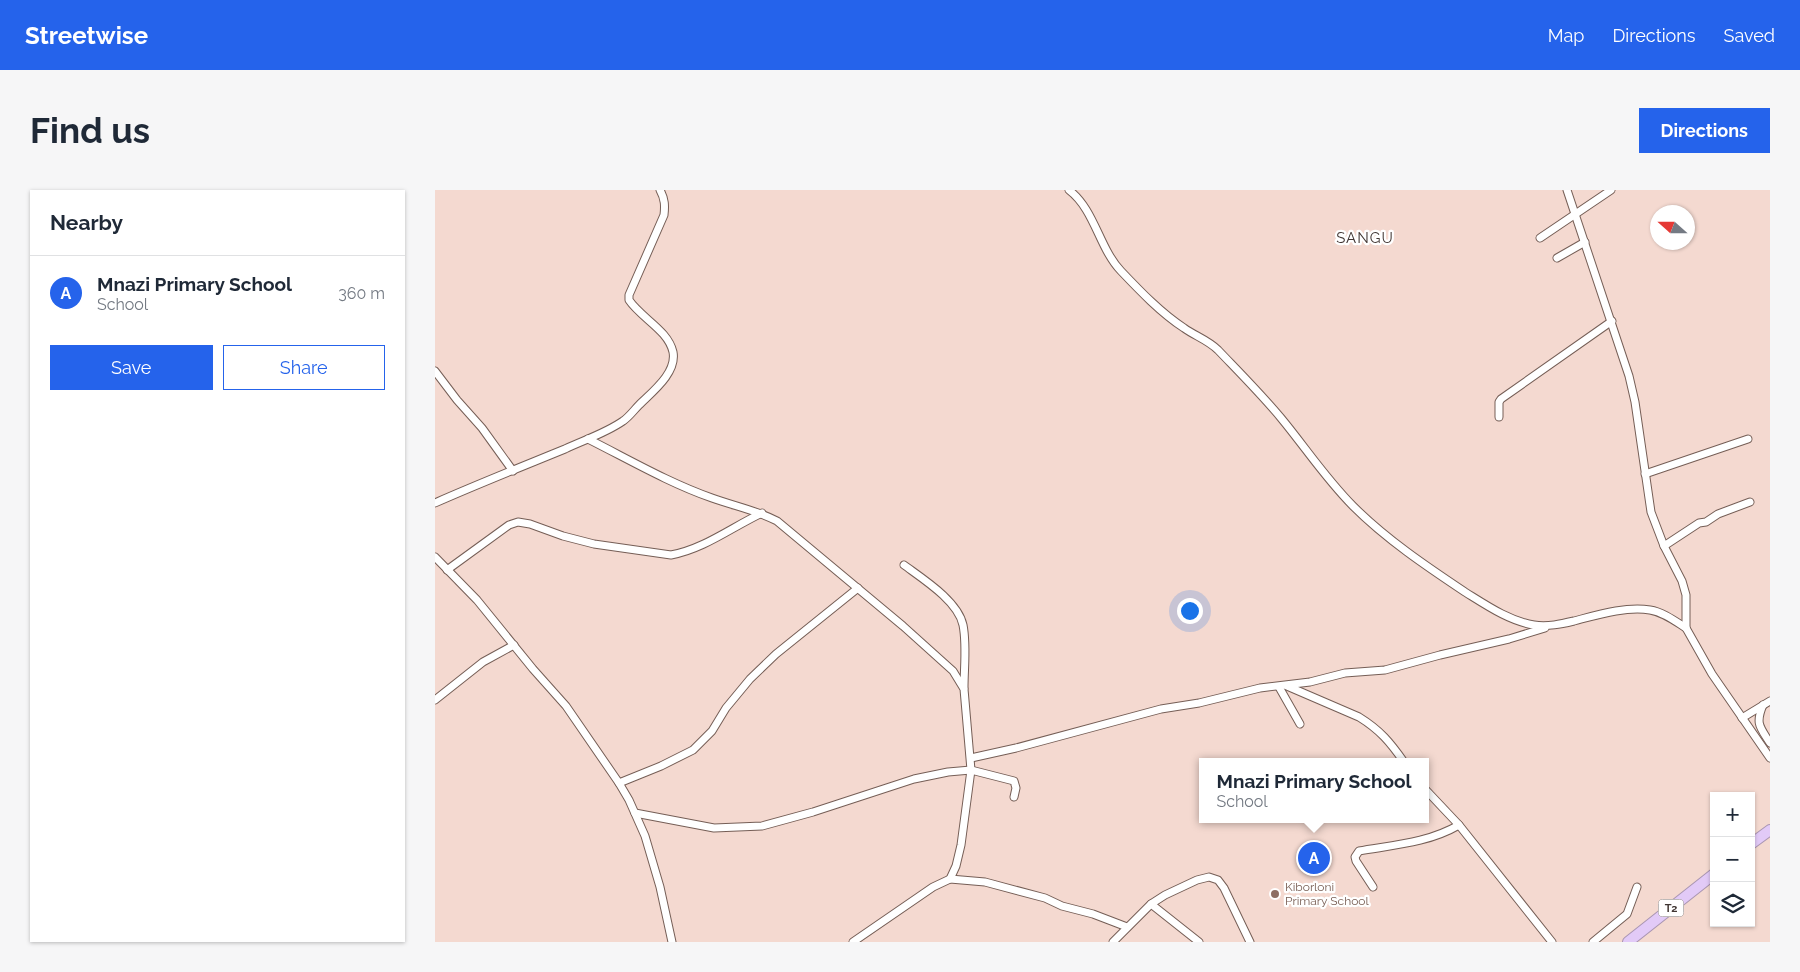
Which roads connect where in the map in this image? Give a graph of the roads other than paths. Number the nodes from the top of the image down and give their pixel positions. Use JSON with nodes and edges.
{"nodes":[{"id":1,"x":660,"y":190,"type":"edge"},
{"id":2,"x":1069,"y":190,"type":"edge"},
{"id":3,"x":1567,"y":190,"type":"edge"},
{"id":4,"x":1611,"y":190,"type":"edge"},
{"id":5,"x":1575,"y":212,"type":"junction"},
{"id":6,"x":1540,"y":238,"type":"dead end"},
{"id":7,"x":1585,"y":242,"type":"junction"},
{"id":8,"x":1557,"y":258,"type":"dead end"},
{"id":9,"x":1612,"y":321,"type":"junction"},
{"id":10,"x":435,"y":371,"type":"edge"},
{"id":11,"x":1499,"y":417,"type":"dead end"},
{"id":12,"x":587,"y":439,"type":"junction"},
{"id":13,"x":1748,"y":439,"type":"dead end"},
{"id":14,"x":513,"y":471,"type":"junction"},
{"id":15,"x":1645,"y":474,"type":"junction"},
{"id":16,"x":1750,"y":502,"type":"dead end"},
{"id":17,"x":435,"y":504,"type":"edge"},
{"id":18,"x":762,"y":513,"type":"junction"},
{"id":19,"x":1664,"y":546,"type":"junction"},
{"id":20,"x":435,"y":557,"type":"edge"},
{"id":21,"x":904,"y":565,"type":"dead end"},
{"id":22,"x":447,"y":570,"type":"junction"},
{"id":23,"x":858,"y":588,"type":"junction"},
{"id":24,"x":1552,"y":626,"type":"junction"},
{"id":25,"x":1686,"y":628,"type":"junction"},
{"id":26,"x":514,"y":645,"type":"junction"},
{"id":27,"x":1283,"y":686,"type":"junction"},
{"id":28,"x":965,"y":688,"type":"junction"},
{"id":29,"x":435,"y":700,"type":"edge"},
{"id":30,"x":1767,"y":703,"type":"edge"},
{"id":31,"x":1742,"y":718,"type":"junction"},
{"id":32,"x":1300,"y":724,"type":"dead end"},
{"id":33,"x":1770,"y":743,"type":"edge"},
{"id":34,"x":971,"y":758,"type":"junction"},
{"id":35,"x":1401,"y":758,"type":"edge"},
{"id":36,"x":1770,"y":758,"type":"edge"},
{"id":37,"x":971,"y":770,"type":"junction"},
{"id":38,"x":619,"y":783,"type":"junction"},
{"id":39,"x":1429,"y":793,"type":"edge"},
{"id":40,"x":1014,"y":797,"type":"dead end"},
{"id":41,"x":635,"y":814,"type":"junction"},
{"id":42,"x":1459,"y":825,"type":"junction"},
{"id":43,"x":1770,"y":830,"type":"edge"},
{"id":44,"x":1755,"y":841,"type":"edge"},
{"id":45,"x":1710,"y":877,"type":"edge"},
{"id":46,"x":949,"y":879,"type":"junction"},
{"id":47,"x":1373,"y":887,"type":"dead end"},
{"id":48,"x":1637,"y":887,"type":"dead end"},
{"id":49,"x":1151,"y":904,"type":"junction"},
{"id":50,"x":1127,"y":927,"type":"junction"},
{"id":51,"x":672,"y":942,"type":"edge"},
{"id":52,"x":853,"y":942,"type":"edge"},
{"id":53,"x":1113,"y":942,"type":"edge"},
{"id":54,"x":1199,"y":942,"type":"edge"},
{"id":55,"x":1250,"y":942,"type":"edge"},
{"id":56,"x":1552,"y":942,"type":"edge"},
{"id":57,"x":1593,"y":942,"type":"edge"},
{"id":58,"x":1628,"y":942,"type":"edge"}],
"edges":[{"from":1,"to":12,"type":"street"},
{"from":2,"to":24,"type":"street"},
{"from":3,"to":5,"type":"street"},
{"from":4,"to":5,"type":"street"},
{"from":5,"to":6,"type":"street"},
{"from":5,"to":7,"type":"street"},
{"from":7,"to":8,"type":"street"},
{"from":7,"to":9,"type":"street"},
{"from":9,"to":11,"type":"street"},
{"from":9,"to":15,"type":"street"},
{"from":10,"to":14,"type":"street"},
{"from":12,"to":14,"type":"street"},
{"from":12,"to":18,"type":"street"},
{"from":13,"to":15,"type":"street"},
{"from":14,"to":17,"type":"street"},
{"from":15,"to":19,"type":"street"},
{"from":16,"to":19,"type":"street"},
{"from":18,"to":22,"type":"street"},
{"from":18,"to":23,"type":"street"},
{"from":19,"to":25,"type":"street"},
{"from":20,"to":22,"type":"street"},
{"from":21,"to":28,"type":"street"},
{"from":22,"to":26,"type":"street"},
{"from":23,"to":28,"type":"street"},
{"from":23,"to":38,"type":"street"},
{"from":24,"to":25,"type":"street"},
{"from":24,"to":27,"type":"street"},
{"from":25,"to":31,"type":"street"},
{"from":26,"to":29,"type":"street"},
{"from":26,"to":38,"type":"street"},
{"from":27,"to":32,"type":"street"},
{"from":27,"to":34,"type":"street"},
{"from":27,"to":35,"type":"street"},
{"from":28,"to":34,"type":"street"},
{"from":30,"to":31,"type":"street"},
{"from":30,"to":33,"type":"street"},
{"from":31,"to":36,"type":"street"},
{"from":34,"to":37,"type":"street"},
{"from":37,"to":40,"type":"street"},
{"from":37,"to":41,"type":"street"},
{"from":37,"to":46,"type":"street"},
{"from":38,"to":41,"type":"street"},
{"from":39,"to":42,"type":"street"},
{"from":41,"to":51,"type":"street"},
{"from":42,"to":47,"type":"street"},
{"from":42,"to":56,"type":"street"},
{"from":43,"to":44,"type":"highway"},
{"from":45,"to":58,"type":"highway","number":"T2"},
{"from":46,"to":50,"type":"street"},
{"from":46,"to":52,"type":"street"},
{"from":48,"to":57,"type":"street"},
{"from":49,"to":50,"type":"street"},
{"from":49,"to":54,"type":"street"},
{"from":49,"to":55,"type":"street"},
{"from":50,"to":53,"type":"street"}]}
